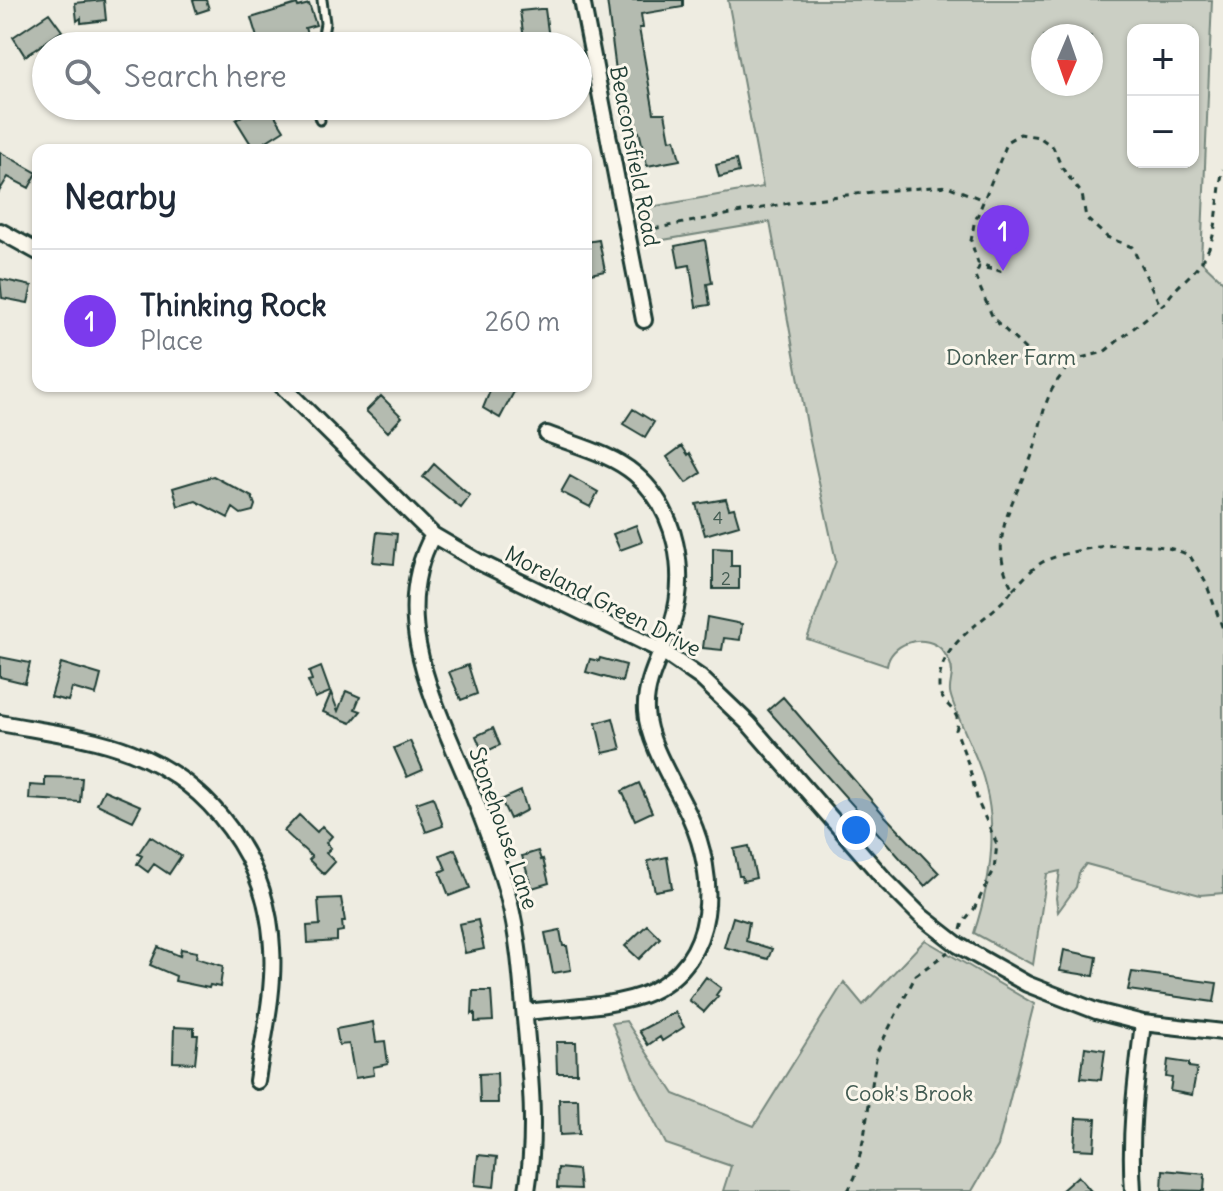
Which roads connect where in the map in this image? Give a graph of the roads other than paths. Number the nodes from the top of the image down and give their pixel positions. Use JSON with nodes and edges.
{"nodes":[{"id":1,"x":322,"y":0,"type":"edge"},
{"id":2,"x":582,"y":0,"type":"edge"},
{"id":3,"x":323,"y":32,"type":"edge"},
{"id":4,"x":588,"y":32,"type":"edge"},
{"id":5,"x":592,"y":52,"type":"edge"},
{"id":6,"x":0,"y":231,"type":"edge"},
{"id":7,"x":32,"y":249,"type":"edge"},
{"id":8,"x":644,"y":320,"type":"dead end"},
{"id":9,"x":288,"y":392,"type":"edge"},
{"id":10,"x":547,"y":434,"type":"dead end"},
{"id":11,"x":433,"y":535,"type":"junction"},
{"id":12,"x":662,"y":651,"type":"junction"},
{"id":13,"x":0,"y":723,"type":"edge"},
{"id":14,"x":525,"y":1012,"type":"junction"},
{"id":15,"x":1143,"y":1023,"type":"junction"},
{"id":16,"x":1223,"y":1032,"type":"edge"},
{"id":17,"x":257,"y":1081,"type":"dead end"},
{"id":18,"x":527,"y":1191,"type":"edge"},
{"id":19,"x":1133,"y":1191,"type":"edge"}],
"edges":[{"from":1,"to":3,"type":"lane"},
{"from":2,"to":4,"type":"street","name":"Beaconsfield Road"},
{"from":5,"to":8,"type":"street","name":"Beaconsfield Road"},
{"from":6,"to":7,"type":"street"},
{"from":9,"to":11,"type":"street","name":"Moreland Green Drive"},
{"from":10,"to":12,"type":"street"},
{"from":11,"to":12,"type":"street","name":"Moreland Green Drive"},
{"from":11,"to":14,"type":"street","name":"Stonehouse Lane"},
{"from":12,"to":14,"type":"street"},
{"from":12,"to":15,"type":"street","name":"Moreland Green Drive"},
{"from":13,"to":17,"type":"street"},
{"from":14,"to":18,"type":"street","name":"Stonehouse Lane"},
{"from":15,"to":16,"type":"street","name":"Moreland Green Drive"},
{"from":15,"to":19,"type":"street"}]}
